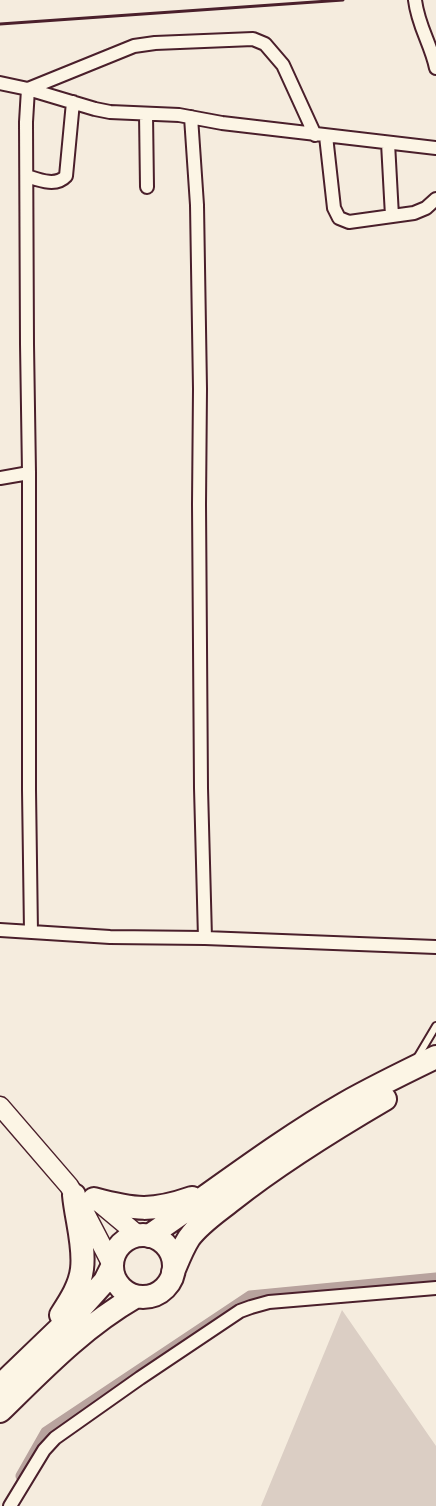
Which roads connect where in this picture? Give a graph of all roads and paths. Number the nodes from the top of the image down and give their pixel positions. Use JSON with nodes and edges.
{"nodes":[{"id":1,"x":415,"y":0,"type":"edge"},
{"id":2,"x":436,"y":68,"type":"edge"},
{"id":3,"x":0,"y":83,"type":"edge"},
{"id":4,"x":28,"y":88,"type":"junction"},
{"id":5,"x":73,"y":102,"type":"junction"},
{"id":6,"x":146,"y":114,"type":"junction"},
{"id":7,"x":190,"y":117,"type":"junction"},
{"id":8,"x":320,"y":136,"type":"junction"},
{"id":9,"x":388,"y":143,"type":"junction"},
{"id":10,"x":436,"y":148,"type":"edge"},
{"id":11,"x":27,"y":176,"type":"junction"},
{"id":12,"x":147,"y":186,"type":"dead end"},
{"id":13,"x":436,"y":199,"type":"edge"},
{"id":14,"x":392,"y":216,"type":"junction"},
{"id":15,"x":29,"y":473,"type":"junction"},
{"id":16,"x":0,"y":478,"type":"edge"},
{"id":17,"x":0,"y":930,"type":"edge"},
{"id":18,"x":31,"y":932,"type":"junction"},
{"id":19,"x":205,"y":938,"type":"junction"},
{"id":20,"x":436,"y":947,"type":"edge"},
{"id":21,"x":436,"y":1026,"type":"edge"},
{"id":22,"x":436,"y":1058,"type":"edge"},
{"id":23,"x":410,"y":1070,"type":"junction"},
{"id":24,"x":436,"y":1072,"type":"edge"},
{"id":25,"x":0,"y":1106,"type":"edge"},
{"id":26,"x":210,"y":1192,"type":"junction"},
{"id":27,"x":79,"y":1193,"type":"junction"},
{"id":28,"x":143,"y":1235,"type":"junction"},
{"id":29,"x":111,"y":1266,"type":"junction"},
{"id":30,"x":173,"y":1272,"type":"junction"},
{"id":31,"x":436,"y":1288,"type":"edge"},
{"id":32,"x":135,"y":1297,"type":"junction"},
{"id":33,"x":48,"y":1340,"type":"junction"},
{"id":34,"x":0,"y":1386,"type":"edge"},
{"id":35,"x":0,"y":1411,"type":"edge"},
{"id":36,"x":10,"y":1506,"type":"edge"}],
"edges":[{"from":1,"to":2,"type":"street"},
{"from":3,"to":4,"type":"street"},
{"from":4,"to":5,"type":"street"},
{"from":4,"to":8,"type":"street"},
{"from":4,"to":11,"type":"street"},
{"from":5,"to":6,"type":"street"},
{"from":5,"to":11,"type":"street"},
{"from":6,"to":7,"type":"street"},
{"from":6,"to":12,"type":"street"},
{"from":7,"to":8,"type":"street"},
{"from":7,"to":19,"type":"street"},
{"from":8,"to":9,"type":"street"},
{"from":8,"to":14,"type":"street"},
{"from":9,"to":10,"type":"street"},
{"from":9,"to":14,"type":"street"},
{"from":11,"to":15,"type":"street"},
{"from":13,"to":14,"type":"street"},
{"from":15,"to":16,"type":"street"},
{"from":15,"to":18,"type":"street"},
{"from":17,"to":18,"type":"street"},
{"from":18,"to":19,"type":"street"},
{"from":19,"to":20,"type":"street"},
{"from":21,"to":23,"type":"lane"},
{"from":22,"to":23,"type":"highway"},
{"from":23,"to":26,"type":"highway"},
{"from":24,"to":30,"type":"highway"},
{"from":25,"to":27,"type":"street"},
{"from":26,"to":27,"type":"highway"},
{"from":26,"to":28,"type":"highway"},
{"from":27,"to":28,"type":"street"},
{"from":27,"to":29,"type":"street"},
{"from":27,"to":33,"type":"highway"},
{"from":28,"to":29,"type":"highway"},
{"from":28,"to":30,"type":"highway"},
{"from":29,"to":32,"type":"highway"},
{"from":29,"to":33,"type":"highway"},
{"from":30,"to":32,"type":"highway"},
{"from":31,"to":36,"type":"street"},
{"from":32,"to":35,"type":"highway"},
{"from":33,"to":34,"type":"highway"}]}
